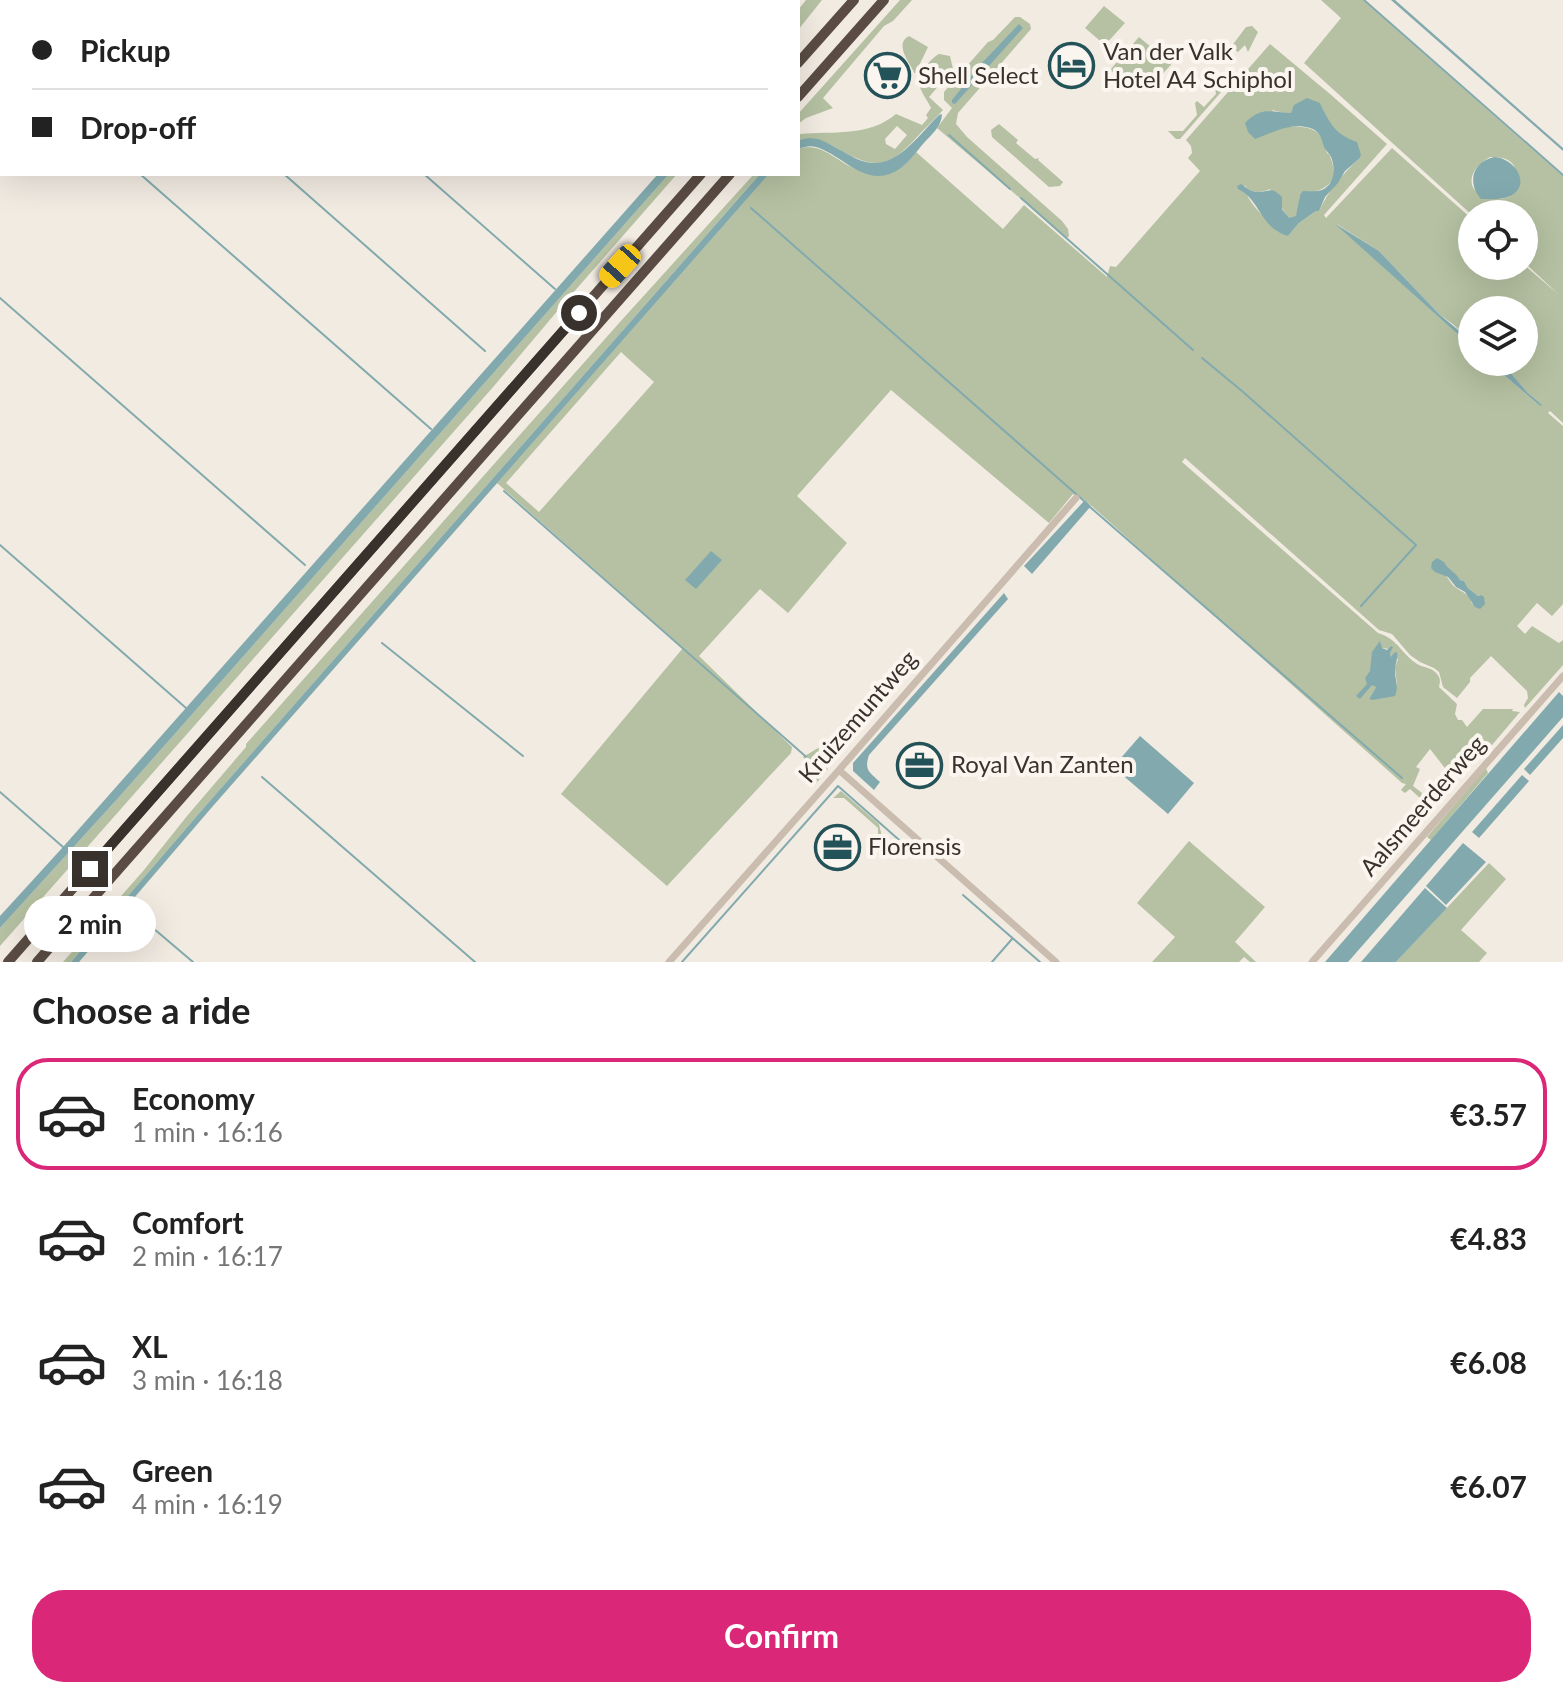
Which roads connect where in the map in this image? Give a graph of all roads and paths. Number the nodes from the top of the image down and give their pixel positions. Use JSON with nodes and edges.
{"nodes":[{"id":1,"x":854,"y":0,"type":"edge"},
{"id":2,"x":884,"y":0,"type":"edge"},
{"id":3,"x":800,"y":61,"type":"edge"},
{"id":4,"x":800,"y":95,"type":"edge"},
{"id":5,"x":699,"y":176,"type":"edge"},
{"id":6,"x":728,"y":176,"type":"edge"},
{"id":7,"x":1076,"y":498,"type":"dead end"},
{"id":8,"x":1561,"y":681,"type":"edge"},
{"id":9,"x":839,"y":770,"type":"junction"},
{"id":10,"x":8,"y":962,"type":"edge"},
{"id":11,"x":37,"y":962,"type":"edge"},
{"id":12,"x":669,"y":962,"type":"edge"},
{"id":13,"x":1056,"y":962,"type":"edge"},
{"id":14,"x":1312,"y":962,"type":"edge"}],
"edges":[{"from":1,"to":3,"type":"highway"},
{"from":2,"to":4,"type":"highway"},
{"from":5,"to":10,"type":"highway"},
{"from":6,"to":11,"type":"highway"},
{"from":7,"to":9,"type":"street","name":"Kruizemuntweg"},
{"from":8,"to":14,"type":"street","name":"Aalsmeerderweg"},
{"from":9,"to":12,"type":"street","name":"Kruizemuntweg"},
{"from":9,"to":13,"type":"street"}]}
